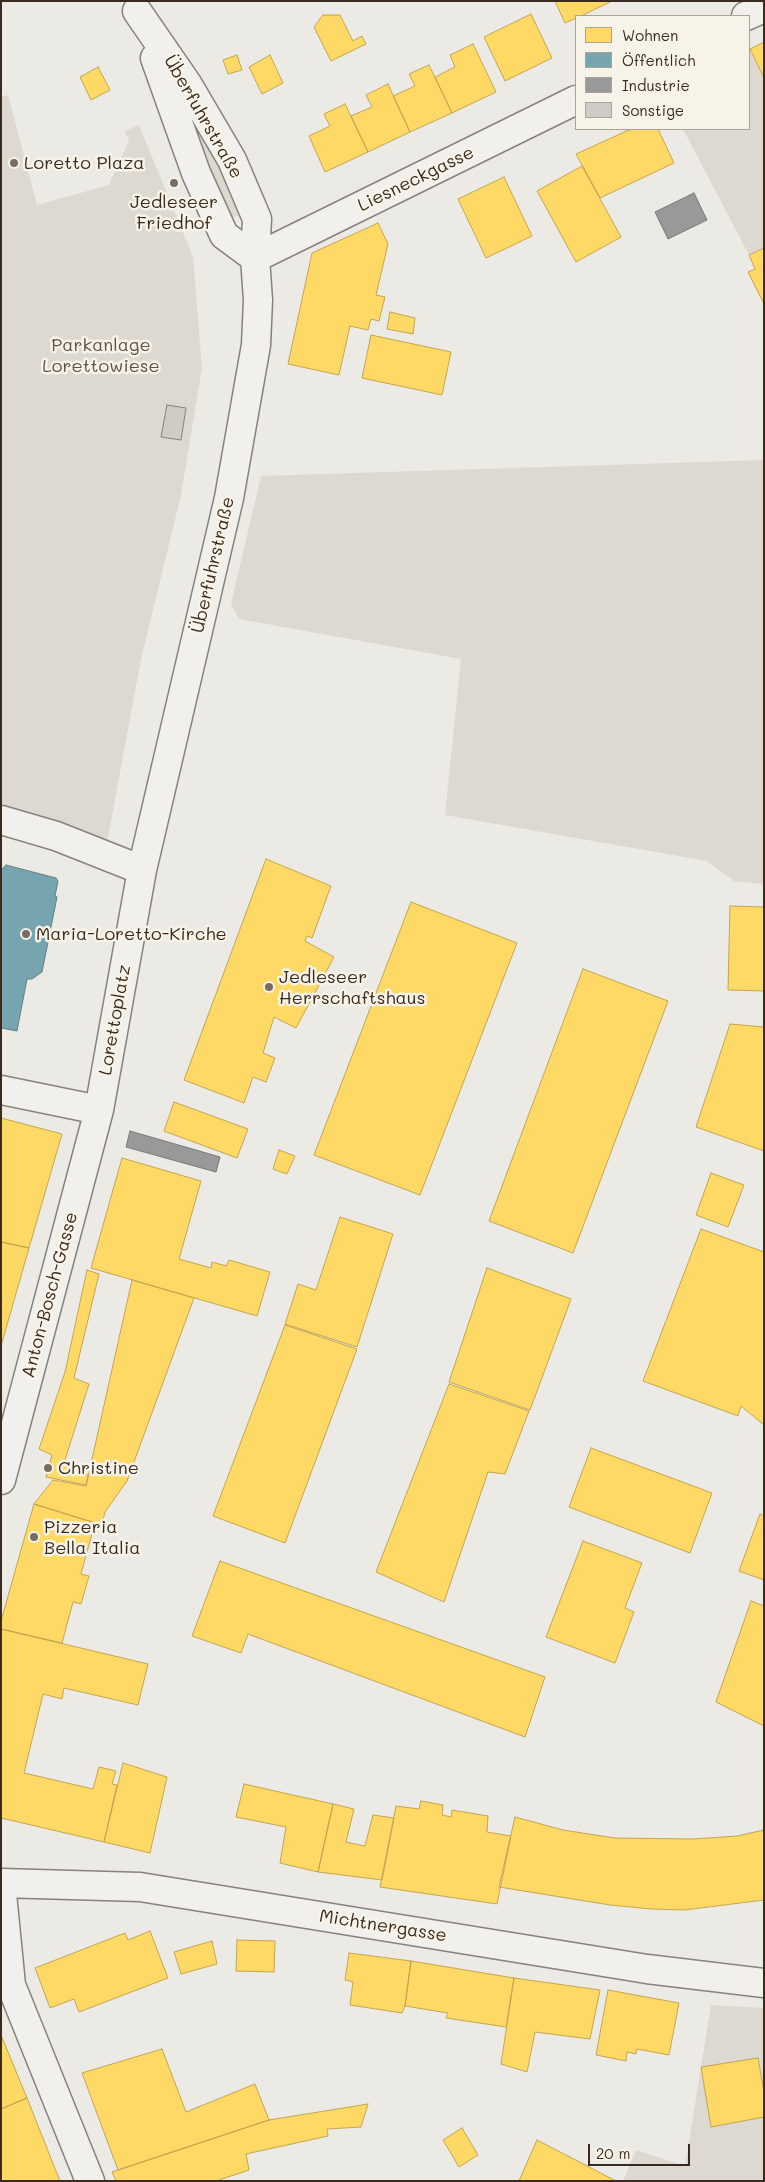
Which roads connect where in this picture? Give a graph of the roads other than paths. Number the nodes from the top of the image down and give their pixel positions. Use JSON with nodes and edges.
{"nodes":[{"id":1,"x":134,"y":6,"type":"edge"},
{"id":2,"x":764,"y":8,"type":"edge"},
{"id":3,"x":748,"y":15,"type":"edge"},
{"id":4,"x":575,"y":100,"type":"edge"},
{"id":5,"x":255,"y":258,"type":"junction"},
{"id":6,"x":1,"y":820,"type":"edge"},
{"id":7,"x":142,"y":870,"type":"junction"},
{"id":8,"x":1,"y":1090,"type":"edge"},
{"id":9,"x":99,"y":1110,"type":"junction"},
{"id":10,"x":1,"y":1480,"type":"edge"},
{"id":11,"x":1,"y":1884,"type":"edge"},
{"id":12,"x":764,"y":1983,"type":"edge"},
{"id":13,"x":6,"y":1987,"type":"edge"},
{"id":14,"x":90,"y":2181,"type":"edge"}],
"edges":[{"from":1,"to":5,"type":"street","name":"Überfuhrstraße"},
{"from":1,"to":5,"type":"street","name":"Überfuhrstraße"},
{"from":2,"to":3,"type":"street"},
{"from":4,"to":5,"type":"street","name":"Liesneckgasse"},
{"from":5,"to":7,"type":"street","name":"Überfuhrstraße"},
{"from":6,"to":7,"type":"street"},
{"from":7,"to":9,"type":"street","name":"Lorettoplatz"},
{"from":8,"to":9,"type":"street"},
{"from":9,"to":10,"type":"street","name":"Anton-Bosch-Gasse"},
{"from":11,"to":12,"type":"street","name":"Michtnergasse"},
{"from":11,"to":13,"type":"street"},
{"from":13,"to":14,"type":"street"}]}
